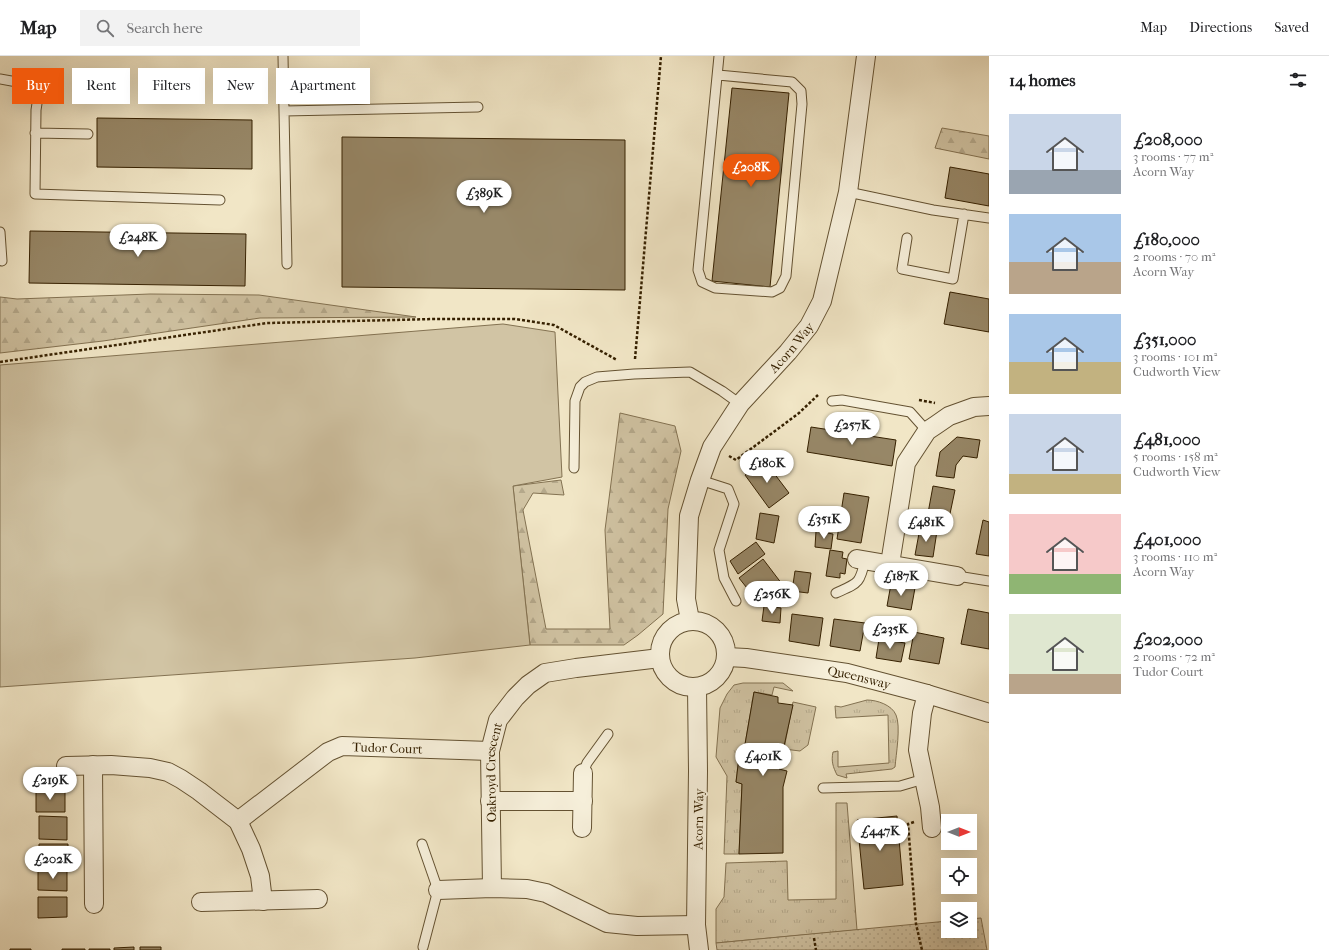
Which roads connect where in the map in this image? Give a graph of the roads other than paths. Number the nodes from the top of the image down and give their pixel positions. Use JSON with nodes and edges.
{"nodes":[{"id":1,"x":283,"y":56,"type":"edge"},
{"id":2,"x":719,"y":56,"type":"edge"},
{"id":3,"x":866,"y":56,"type":"edge"},
{"id":4,"x":718,"y":75,"type":"junction"},
{"id":5,"x":0,"y":79,"type":"edge"},
{"id":6,"x":478,"y":107,"type":"dead end"},
{"id":7,"x":284,"y":111,"type":"junction"},
{"id":8,"x":35,"y":133,"type":"junction"},
{"id":9,"x":88,"y":134,"type":"dead end"},
{"id":10,"x":848,"y":192,"type":"junction"},
{"id":11,"x":220,"y":200,"type":"dead end"},
{"id":12,"x":964,"y":214,"type":"junction"},
{"id":13,"x":989,"y":218,"type":"edge"},
{"id":14,"x":0,"y":232,"type":"edge"},
{"id":15,"x":907,"y":238,"type":"dead end"},
{"id":16,"x":2,"y":261,"type":"dead end"},
{"id":17,"x":287,"y":264,"type":"dead end"},
{"id":18,"x":832,"y":401,"type":"dead end"},
{"id":19,"x":740,"y":404,"type":"junction"},
{"id":20,"x":989,"y":406,"type":"edge"},
{"id":21,"x":927,"y":431,"type":"junction"},
{"id":22,"x":574,"y":468,"type":"dead end"},
{"id":23,"x":700,"y":480,"type":"junction"},
{"id":24,"x":861,"y":560,"type":"joint"},
{"id":25,"x":890,"y":564,"type":"junction"},
{"id":26,"x":957,"y":576,"type":"joint"},
{"id":27,"x":989,"y":581,"type":"edge"},
{"id":28,"x":836,"y":593,"type":"dead end"},
{"id":29,"x":736,"y":601,"type":"dead end"},
{"id":30,"x":690,"y":620,"type":"junction"},
{"id":31,"x":726,"y":657,"type":"junction"},
{"id":32,"x":660,"y":658,"type":"junction"},
{"id":33,"x":697,"y":687,"type":"junction"},
{"id":34,"x":927,"y":694,"type":"junction"},
{"id":35,"x":989,"y":713,"type":"edge"},
{"id":36,"x":608,"y":734,"type":"dead end"},
{"id":37,"x":490,"y":751,"type":"junction"},
{"id":38,"x":93,"y":765,"type":"junction"},
{"id":39,"x":66,"y":766,"type":"dead end"},
{"id":40,"x":582,"y":773,"type":"joint"},
{"id":41,"x":924,"y":779,"type":"junction"},
{"id":42,"x":823,"y":788,"type":"dead end"},
{"id":43,"x":490,"y":801,"type":"junction"},
{"id":44,"x":582,"y":801,"type":"junction"},
{"id":45,"x":238,"y":821,"type":"junction"},
{"id":46,"x":932,"y":822,"type":"road end"},
{"id":47,"x":582,"y":828,"type":"dead end"},
{"id":48,"x":422,"y":844,"type":"dead end"},
{"id":49,"x":492,"y":888,"type":"junction"},
{"id":50,"x":438,"y":890,"type":"junction"},
{"id":51,"x":318,"y":899,"type":"dead end"},
{"id":52,"x":263,"y":901,"type":"junction"},
{"id":53,"x":201,"y":902,"type":"dead end"},
{"id":54,"x":94,"y":904,"type":"dead end"},
{"id":55,"x":696,"y":925,"type":"junction"},
{"id":56,"x":423,"y":947,"type":"dead end"},
{"id":57,"x":699,"y":950,"type":"edge"}],
"edges":[{"from":1,"to":7,"type":"lane"},
{"from":2,"to":4,"type":"lane"},
{"from":3,"to":10,"type":"street","name":"Acorn Way"},
{"from":4,"to":4,"type":"lane"},
{"from":5,"to":8,"type":"lane"},
{"from":6,"to":7,"type":"lane"},
{"from":7,"to":17,"type":"lane"},
{"from":8,"to":9,"type":"lane"},
{"from":8,"to":11,"type":"lane"},
{"from":10,"to":12,"type":"lane"},
{"from":10,"to":19,"type":"street","name":"Acorn Way"},
{"from":12,"to":13,"type":"lane"},
{"from":12,"to":15,"type":"lane"},
{"from":14,"to":16,"type":"lane"},
{"from":18,"to":21,"type":"lane"},
{"from":19,"to":22,"type":"lane"},
{"from":19,"to":23,"type":"street","name":"Acorn Way"},
{"from":20,"to":21,"type":"street"},
{"from":21,"to":25,"type":"street"},
{"from":23,"to":29,"type":"lane"},
{"from":23,"to":30,"type":"street","name":"Acorn Way"},
{"from":24,"to":25,"type":"street"},
{"from":24,"to":28,"type":"lane"},
{"from":25,"to":26,"type":"street"},
{"from":26,"to":27,"type":"lane"},
{"from":30,"to":31,"type":"street"},
{"from":30,"to":32,"type":"street"},
{"from":31,"to":33,"type":"street"},
{"from":31,"to":34,"type":"street","name":"Queensway"},
{"from":32,"to":33,"type":"street"},
{"from":32,"to":37,"type":"street","name":"Oakroyd Crescent"},
{"from":33,"to":55,"type":"street","name":"Acorn Way"},
{"from":34,"to":35,"type":"street","name":"Queensway"},
{"from":34,"to":41,"type":"street"},
{"from":36,"to":40,"type":"lane"},
{"from":37,"to":43,"type":"street","name":"Oakroyd Crescent"},
{"from":37,"to":45,"type":"street","name":"Tudor Court"},
{"from":38,"to":39,"type":"street"},
{"from":38,"to":45,"type":"street"},
{"from":38,"to":54,"type":"street"},
{"from":40,"to":44,"type":"street"},
{"from":41,"to":42,"type":"lane"},
{"from":41,"to":46,"type":"street"},
{"from":43,"to":44,"type":"street"},
{"from":43,"to":49,"type":"street","name":"Oakroyd Crescent"},
{"from":44,"to":47,"type":"street"},
{"from":45,"to":52,"type":"street"},
{"from":48,"to":50,"type":"lane"},
{"from":49,"to":50,"type":"street"},
{"from":49,"to":55,"type":"street"},
{"from":50,"to":56,"type":"lane"},
{"from":51,"to":52,"type":"street"},
{"from":52,"to":53,"type":"street"},
{"from":55,"to":57,"type":"street","name":"Acorn Way"}]}
